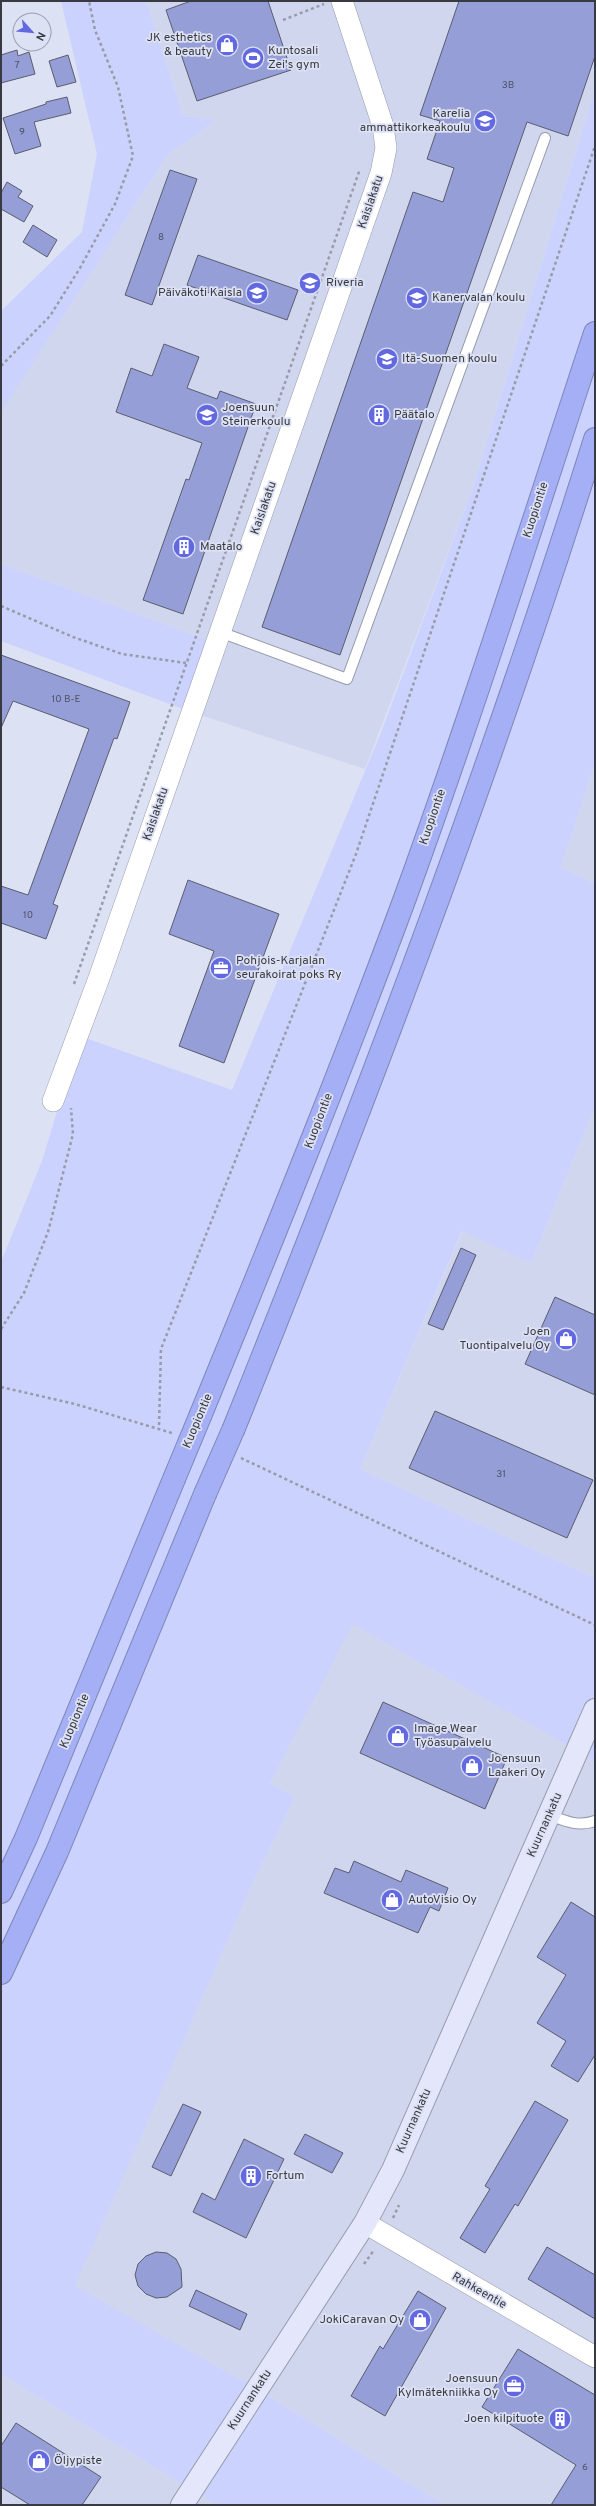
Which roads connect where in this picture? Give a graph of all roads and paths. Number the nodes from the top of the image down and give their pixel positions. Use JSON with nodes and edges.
{"nodes":[{"id":1,"x":89,"y":1,"type":"edge"},
{"id":2,"x":333,"y":2,"type":"edge"},
{"id":3,"x":283,"y":20,"type":"dead end"},
{"id":4,"x":545,"y":138,"type":"dead end"},
{"id":5,"x":595,"y":146,"type":"edge"},
{"id":6,"x":361,"y":166,"type":"dead end"},
{"id":7,"x":595,"y":333,"type":"edge"},
{"id":8,"x":1,"y":366,"type":"edge"},
{"id":9,"x":595,"y":439,"type":"edge"},
{"id":10,"x":1,"y":606,"type":"edge"},
{"id":11,"x":220,"y":632,"type":"junction"},
{"id":12,"x":186,"y":663,"type":"junction"},
{"id":13,"x":72,"y":991,"type":"dead end"},
{"id":14,"x":62,"y":1103,"type":"joint"},
{"id":15,"x":1,"y":1329,"type":"edge"},
{"id":16,"x":1,"y":1387,"type":"edge"},
{"id":17,"x":159,"y":1425,"type":"dead end"},
{"id":18,"x":169,"y":1432,"type":"dead end"},
{"id":19,"x":246,"y":1460,"type":"dead end"},
{"id":20,"x":595,"y":1625,"type":"edge"},
{"id":21,"x":595,"y":1710,"type":"edge"},
{"id":22,"x":549,"y":1815,"type":"junction"},
{"id":23,"x":595,"y":1821,"type":"edge"},
{"id":24,"x":1,"y":1892,"type":"edge"},
{"id":25,"x":1,"y":1973,"type":"edge"},
{"id":26,"x":365,"y":2224,"type":"junction"},
{"id":27,"x":595,"y":2357,"type":"edge"},
{"id":28,"x":182,"y":2505,"type":"edge"}],
"edges":[{"from":1,"to":8,"type":"path"},
{"from":2,"to":3,"type":"path"},
{"from":2,"to":11,"type":"street","name":"Kaislakatu"},
{"from":4,"to":11,"type":"lane"},
{"from":5,"to":17,"type":"path"},
{"from":6,"to":12,"type":"path"},
{"from":7,"to":24,"type":"highway","name":"Kuopiontie","bridge":true},
{"from":9,"to":25,"type":"highway","bridge":true},
{"from":10,"to":12,"type":"path"},
{"from":11,"to":14,"type":"street","name":"Kaislakatu"},
{"from":12,"to":13,"type":"path"},
{"from":14,"to":15,"type":"path"},
{"from":16,"to":18,"type":"path"},
{"from":19,"to":20,"type":"path"},
{"from":21,"to":22,"type":"street","name":"Kuurnankatu"},
{"from":22,"to":23,"type":"lane"},
{"from":22,"to":26,"type":"street","name":"Kuurnankatu"},
{"from":26,"to":27,"type":"street","name":"Rahkeentie"},
{"from":26,"to":28,"type":"street","name":"Kuurnankatu"}]}
